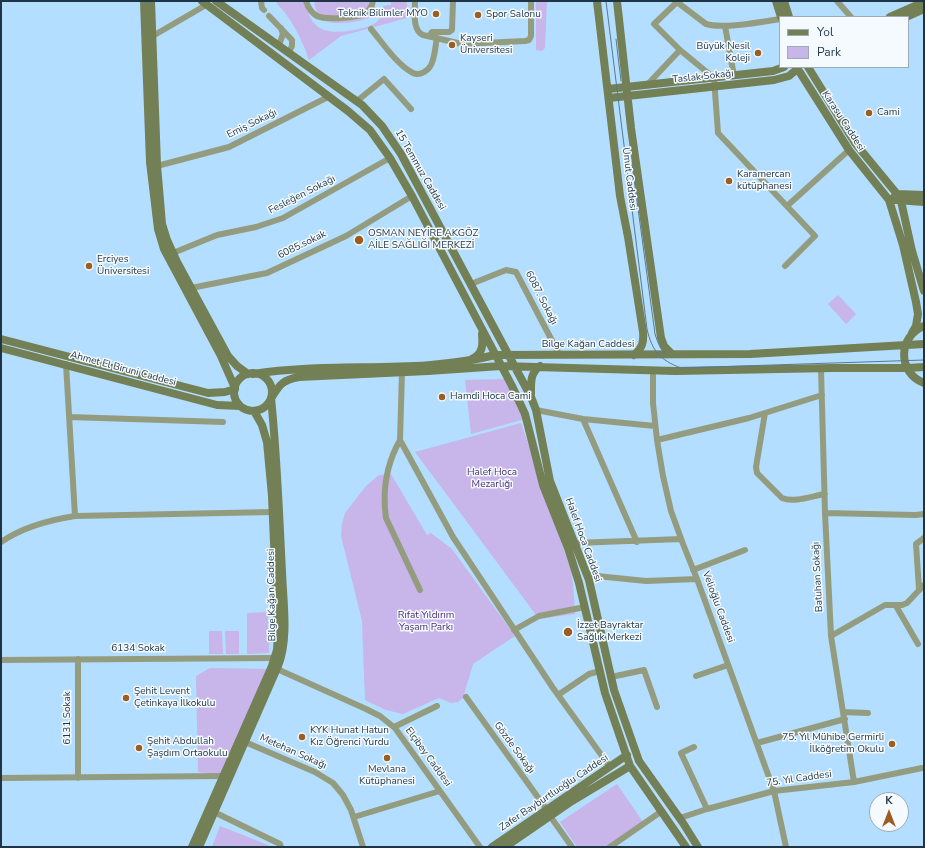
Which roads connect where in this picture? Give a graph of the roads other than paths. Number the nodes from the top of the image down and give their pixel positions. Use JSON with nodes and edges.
{"nodes":[{"id":1,"x":144,"y":1,"type":"edge"},
{"id":2,"x":151,"y":1,"type":"edge"},
{"id":3,"x":216,"y":1,"type":"edge"},
{"id":4,"x":261,"y":1,"type":"edge"},
{"id":5,"x":306,"y":1,"type":"edge"},
{"id":6,"x":373,"y":1,"type":"edge"},
{"id":7,"x":415,"y":1,"type":"edge"},
{"id":8,"x":453,"y":1,"type":"edge"},
{"id":9,"x":532,"y":1,"type":"edge"},
{"id":10,"x":597,"y":1,"type":"edge"},
{"id":11,"x":617,"y":1,"type":"edge"},
{"id":12,"x":776,"y":1,"type":"edge"},
{"id":13,"x":784,"y":1,"type":"edge"},
{"id":14,"x":837,"y":1,"type":"edge"},
{"id":15,"x":924,"y":2,"type":"edge"},
{"id":16,"x":204,"y":3,"type":"edge"},
{"id":17,"x":924,"y":9,"type":"edge"},
{"id":18,"x":264,"y":10,"type":"dead end"},
{"id":19,"x":269,"y":16,"type":"dead end"},
{"id":20,"x":780,"y":16,"type":"edge"},
{"id":21,"x":789,"y":16,"type":"edge"},
{"id":22,"x":850,"y":16,"type":"edge"},
{"id":23,"x":892,"y":16,"type":"edge"},
{"id":24,"x":908,"y":16,"type":"edge"},
{"id":25,"x":779,"y":18,"type":"edge"},
{"id":26,"x":725,"y":26,"type":"junction"},
{"id":27,"x":281,"y":28,"type":"junction"},
{"id":28,"x":370,"y":29,"type":"dead end"},
{"id":29,"x":429,"y":36,"type":"junction"},
{"id":30,"x":151,"y":37,"type":"junction"},
{"id":31,"x":437,"y":38,"type":"junction"},
{"id":32,"x":279,"y":45,"type":"junction"},
{"id":33,"x":680,"y":50,"type":"junction"},
{"id":34,"x":289,"y":52,"type":"junction"},
{"id":35,"x":273,"y":54,"type":"junction"},
{"id":36,"x":282,"y":61,"type":"junction"},
{"id":37,"x":781,"y":68,"type":"edge"},
{"id":38,"x":807,"y":68,"type":"edge"},
{"id":39,"x":809,"y":68,"type":"edge"},
{"id":40,"x":796,"y":69,"type":"edge"},
{"id":41,"x":734,"y":76,"type":"junction"},
{"id":42,"x":714,"y":82,"type":"junction"},
{"id":43,"x":647,"y":85,"type":"junction"},
{"id":44,"x":627,"y":92,"type":"junction"},
{"id":45,"x":609,"y":94,"type":"junction"},
{"id":46,"x":328,"y":97,"type":"junction"},
{"id":47,"x":357,"y":101,"type":"junction"},
{"id":48,"x":411,"y":109,"type":"dead end"},
{"id":49,"x":849,"y":150,"type":"junction"},
{"id":50,"x":390,"y":158,"type":"junction"},
{"id":51,"x":157,"y":166,"type":"junction"},
{"id":52,"x":924,"y":195,"type":"edge"},
{"id":53,"x":412,"y":196,"type":"junction"},
{"id":54,"x":899,"y":198,"type":"junction"},
{"id":55,"x":889,"y":200,"type":"junction"},
{"id":56,"x":924,"y":202,"type":"edge"},
{"id":57,"x":787,"y":206,"type":"junction"},
{"id":58,"x":173,"y":253,"type":"junction"},
{"id":59,"x":785,"y":266,"type":"dead end"},
{"id":60,"x":471,"y":284,"type":"junction"},
{"id":61,"x":191,"y":288,"type":"junction"},
{"id":62,"x":924,"y":291,"type":"edge"},
{"id":63,"x":924,"y":326,"type":"edge"},
{"id":64,"x":482,"y":329,"type":"junction"},
{"id":65,"x":912,"y":334,"type":"junction"},
{"id":66,"x":1,"y":339,"type":"edge"},
{"id":67,"x":924,"y":344,"type":"edge"},
{"id":68,"x":905,"y":345,"type":"junction"},
{"id":69,"x":1,"y":348,"type":"edge"},
{"id":70,"x":559,"y":354,"type":"junction"},
{"id":71,"x":672,"y":354,"type":"junction"},
{"id":72,"x":495,"y":355,"type":"junction"},
{"id":73,"x":509,"y":355,"type":"junction"},
{"id":74,"x":634,"y":355,"type":"junction"},
{"id":75,"x":468,"y":362,"type":"junction"},
{"id":76,"x":66,"y":364,"type":"junction"},
{"id":77,"x":501,"y":366,"type":"junction"},
{"id":78,"x":515,"y":366,"type":"junction"},
{"id":79,"x":540,"y":366,"type":"junction"},
{"id":80,"x":924,"y":367,"type":"edge"},
{"id":81,"x":907,"y":368,"type":"junction"},
{"id":82,"x":822,"y":369,"type":"junction"},
{"id":83,"x":653,"y":370,"type":"junction"},
{"id":84,"x":402,"y":372,"type":"junction"},
{"id":85,"x":251,"y":374,"type":"junction"},
{"id":86,"x":923,"y":384,"type":"edge"},
{"id":87,"x":235,"y":388,"type":"junction"},
{"id":88,"x":822,"y":395,"type":"junction"},
{"id":89,"x":532,"y":397,"type":"junction"},
{"id":90,"x":272,"y":398,"type":"junction"},
{"id":91,"x":240,"y":406,"type":"junction"},
{"id":92,"x":536,"y":410,"type":"junction"},
{"id":93,"x":254,"y":411,"type":"junction"},
{"id":94,"x":765,"y":413,"type":"junction"},
{"id":95,"x":69,"y":416,"type":"junction"},
{"id":96,"x":583,"y":419,"type":"junction"},
{"id":97,"x":223,"y":422,"type":"dead end"},
{"id":98,"x":655,"y":426,"type":"junction"},
{"id":99,"x":400,"y":440,"type":"junction"},
{"id":100,"x":657,"y":440,"type":"junction"},
{"id":101,"x":825,"y":494,"type":"junction"},
{"id":102,"x":273,"y":512,"type":"junction"},
{"id":103,"x":825,"y":513,"type":"junction"},
{"id":104,"x":924,"y":514,"type":"edge"},
{"id":105,"x":75,"y":516,"type":"junction"},
{"id":106,"x":924,"y":538,"type":"edge"},
{"id":107,"x":681,"y":540,"type":"junction"},
{"id":108,"x":1,"y":542,"type":"edge"},
{"id":109,"x":637,"y":542,"type":"junction"},
{"id":110,"x":575,"y":543,"type":"junction"},
{"id":111,"x":745,"y":550,"type":"dead end"},
{"id":112,"x":693,"y":570,"type":"junction"},
{"id":113,"x":587,"y":575,"type":"junction"},
{"id":114,"x":697,"y":579,"type":"junction"},
{"id":115,"x":924,"y":585,"type":"edge"},
{"id":116,"x":919,"y":589,"type":"junction"},
{"id":117,"x":420,"y":590,"type":"dead end"},
{"id":118,"x":896,"y":606,"type":"junction"},
{"id":119,"x":585,"y":607,"type":"junction"},
{"id":120,"x":514,"y":630,"type":"junction"},
{"id":121,"x":831,"y":636,"type":"junction"},
{"id":122,"x":918,"y":644,"type":"dead end"},
{"id":123,"x":275,"y":658,"type":"junction"},
{"id":124,"x":78,"y":659,"type":"junction"},
{"id":125,"x":1,"y":660,"type":"edge"},
{"id":126,"x":728,"y":665,"type":"junction"},
{"id":127,"x":277,"y":669,"type":"junction"},
{"id":128,"x":600,"y":671,"type":"junction"},
{"id":129,"x":696,"y":676,"type":"dead end"},
{"id":130,"x":611,"y":677,"type":"junction"},
{"id":131,"x":558,"y":695,"type":"junction"},
{"id":132,"x":466,"y":697,"type":"dead end"},
{"id":133,"x":437,"y":706,"type":"dead end"},
{"id":134,"x":657,"y":707,"type":"dead end"},
{"id":135,"x":843,"y":712,"type":"junction"},
{"id":136,"x":868,"y":713,"type":"dead end"},
{"id":137,"x":845,"y":719,"type":"junction"},
{"id":138,"x":394,"y":727,"type":"junction"},
{"id":139,"x":245,"y":742,"type":"junction"},
{"id":140,"x":757,"y":743,"type":"junction"},
{"id":141,"x":694,"y":747,"type":"dead end"},
{"id":142,"x":626,"y":755,"type":"junction"},
{"id":143,"x":630,"y":766,"type":"junction"},
{"id":144,"x":610,"y":767,"type":"junction"},
{"id":145,"x":922,"y":768,"type":"dead end"},
{"id":146,"x":223,"y":776,"type":"junction"},
{"id":147,"x":1,"y":778,"type":"edge"},
{"id":148,"x":78,"y":778,"type":"junction"},
{"id":149,"x":854,"y":782,"type":"junction"},
{"id":150,"x":440,"y":791,"type":"junction"},
{"id":151,"x":774,"y":791,"type":"junction"},
{"id":152,"x":707,"y":809,"type":"junction"},
{"id":153,"x":662,"y":811,"type":"junction"},
{"id":154,"x":214,"y":812,"type":"junction"},
{"id":155,"x":549,"y":813,"type":"junction"},
{"id":156,"x":354,"y":817,"type":"junction"},
{"id":157,"x":680,"y":818,"type":"junction"},
{"id":158,"x":192,"y":847,"type":"edge"},
{"id":159,"x":199,"y":847,"type":"edge"},
{"id":160,"x":281,"y":847,"type":"edge"},
{"id":161,"x":363,"y":847,"type":"edge"},
{"id":162,"x":480,"y":847,"type":"edge"},
{"id":163,"x":492,"y":847,"type":"edge"},
{"id":164,"x":505,"y":847,"type":"edge"},
{"id":165,"x":572,"y":847,"type":"edge"},
{"id":166,"x":610,"y":847,"type":"edge"},
{"id":167,"x":686,"y":847,"type":"edge"},
{"id":168,"x":698,"y":847,"type":"edge"},
{"id":169,"x":786,"y":847,"type":"edge"}],
"edges":[{"from":1,"to":87,"type":"street"},
{"from":2,"to":30,"type":"street"},
{"from":3,"to":32,"type":"street","name":"15 Temmuz Caddesi"},
{"from":4,"to":18,"type":"street"},
{"from":5,"to":6,"type":"street"},
{"from":7,"to":29,"type":"street"},
{"from":8,"to":29,"type":"street"},
{"from":9,"to":31,"type":"street"},
{"from":10,"to":45,"type":"street","name":"Umut Caddesi"},
{"from":11,"to":44,"type":"street","name":"Umut Caddesi"},
{"from":12,"to":20,"type":"street"},
{"from":13,"to":21,"type":"street"},
{"from":14,"to":22,"type":"street"},
{"from":15,"to":23,"type":"street"},
{"from":16,"to":30,"type":"street"},
{"from":16,"to":35,"type":"street","name":"15 Temmuz Caddesi"},
{"from":17,"to":24,"type":"street"},
{"from":19,"to":27,"type":"street"},
{"from":25,"to":26,"type":"street"},
{"from":26,"to":33,"type":"street"},
{"from":26,"to":41,"type":"street"},
{"from":27,"to":32,"type":"street"},
{"from":27,"to":34,"type":"street"},
{"from":28,"to":31,"type":"street"},
{"from":29,"to":31,"type":"street"},
{"from":30,"to":51,"type":"street"},
{"from":32,"to":34,"type":"street","name":"15 Temmuz Caddesi"},
{"from":32,"to":35,"type":"street"},
{"from":33,"to":42,"type":"street"},
{"from":33,"to":43,"type":"street"},
{"from":34,"to":36,"type":"street"},
{"from":34,"to":47,"type":"street","name":"15 Temmuz Caddesi"},
{"from":35,"to":36,"type":"street","name":"15 Temmuz Caddesi"},
{"from":36,"to":46,"type":"street","name":"15 Temmuz Caddesi"},
{"from":37,"to":41,"type":"street","name":"Taslak Sokağı"},
{"from":38,"to":40,"type":"street","name":"Taslak Sokağı"},
{"from":39,"to":54,"type":"street","name":"Karasu Caddesi"},
{"from":40,"to":42,"type":"street","name":"Taslak Sokağı"},
{"from":40,"to":49,"type":"street","name":"Karasu Caddesi"},
{"from":41,"to":42,"type":"street","name":"Taslak Sokağı"},
{"from":42,"to":43,"type":"street","name":"Taslak Sokağı"},
{"from":42,"to":44,"type":"street","name":"Taslak Sokağı"},
{"from":42,"to":57,"type":"street"},
{"from":43,"to":44,"type":"street","name":"Taslak Sokağı"},
{"from":44,"to":45,"type":"street","name":"Taslak Sokağı"},
{"from":44,"to":71,"type":"street","name":"Umut Caddesi"},
{"from":45,"to":74,"type":"street","name":"Umut Caddesi"},
{"from":46,"to":50,"type":"street","name":"15 Temmuz Caddesi"},
{"from":46,"to":51,"type":"street","name":"Emiş Sokağı"},
{"from":47,"to":48,"type":"street"},
{"from":47,"to":60,"type":"street","name":"15 Temmuz Caddesi"},
{"from":49,"to":55,"type":"street","name":"Karasu Caddesi"},
{"from":49,"to":57,"type":"street"},
{"from":50,"to":53,"type":"street","name":"15 Temmuz Caddesi"},
{"from":50,"to":58,"type":"street","name":"Fesleğen Sokağı"},
{"from":51,"to":58,"type":"street"},
{"from":52,"to":54,"type":"street"},
{"from":53,"to":61,"type":"street","name":"6085.sokak"},
{"from":53,"to":64,"type":"street","name":"15 Temmuz Caddesi"},
{"from":54,"to":55,"type":"street"},
{"from":54,"to":56,"type":"street"},
{"from":54,"to":62,"type":"street"},
{"from":55,"to":65,"type":"street"},
{"from":57,"to":59,"type":"street"},
{"from":58,"to":61,"type":"street"},
{"from":60,"to":70,"type":"street","name":"6087. Sokağı"},
{"from":60,"to":73,"type":"street","name":"15 Temmuz Caddesi"},
{"from":61,"to":85,"type":"street"},
{"from":63,"to":65,"type":"street"},
{"from":64,"to":72,"type":"street","name":"15 Temmuz Caddesi"},
{"from":64,"to":75,"type":"street"},
{"from":65,"to":68,"type":"street"},
{"from":66,"to":87,"type":"street","name":"Ahmet El Biruni Caddesi"},
{"from":67,"to":68,"type":"street","name":"Bilge Kağan Caddesi"},
{"from":68,"to":71,"type":"street","name":"Bilge Kağan Caddesi"},
{"from":68,"to":81,"type":"street"},
{"from":69,"to":76,"type":"street","name":"Ahmet El Biruni Caddesi"},
{"from":70,"to":73,"type":"street","name":"Bilge Kağan Caddesi"},
{"from":70,"to":74,"type":"street","name":"Bilge Kağan Caddesi"},
{"from":71,"to":74,"type":"street","name":"Bilge Kağan Caddesi"},
{"from":72,"to":73,"type":"street","name":"Bilge Kağan Caddesi"},
{"from":72,"to":75,"type":"street","name":"Bilge Kağan Caddesi"},
{"from":72,"to":77,"type":"street","name":"15 Temmuz Caddesi"},
{"from":73,"to":78,"type":"street","name":"15 Temmuz Caddesi"},
{"from":75,"to":85,"type":"street","name":"Bilge Kağan Caddesi"},
{"from":76,"to":91,"type":"street","name":"Ahmet El Biruni Caddesi"},
{"from":76,"to":95,"type":"street"},
{"from":77,"to":78,"type":"street"},
{"from":77,"to":84,"type":"street"},
{"from":77,"to":119,"type":"street","name":"Halef Hoca Caddesi"},
{"from":78,"to":79,"type":"street"},
{"from":78,"to":89,"type":"street","name":"Halef Hoca Caddesi"},
{"from":79,"to":83,"type":"street"},
{"from":79,"to":89,"type":"street"},
{"from":80,"to":81,"type":"street"},
{"from":81,"to":82,"type":"street"},
{"from":81,"to":86,"type":"street"},
{"from":82,"to":83,"type":"street"},
{"from":82,"to":88,"type":"street","name":"Batuhan Sokağı"},
{"from":83,"to":98,"type":"street","name":"Velioğlu Caddesi"},
{"from":84,"to":90,"type":"street"},
{"from":84,"to":99,"type":"street"},
{"from":85,"to":87,"type":"street"},
{"from":85,"to":90,"type":"street"},
{"from":87,"to":91,"type":"street"},
{"from":88,"to":94,"type":"street"},
{"from":88,"to":101,"type":"street","name":"Batuhan Sokağı"},
{"from":89,"to":92,"type":"street","name":"Halef Hoca Caddesi"},
{"from":90,"to":93,"type":"street"},
{"from":90,"to":127,"type":"street","name":"Bilge Kağan Caddesi"},
{"from":91,"to":93,"type":"street"},
{"from":92,"to":96,"type":"street"},
{"from":92,"to":110,"type":"street","name":"Halef Hoca Caddesi"},
{"from":93,"to":102,"type":"street","name":"Bilge Kağan Caddesi"},
{"from":94,"to":100,"type":"street"},
{"from":94,"to":101,"type":"street"},
{"from":95,"to":97,"type":"street"},
{"from":95,"to":105,"type":"street"},
{"from":96,"to":98,"type":"street"},
{"from":96,"to":109,"type":"street"},
{"from":98,"to":100,"type":"street","name":"Velioğlu Caddesi"},
{"from":99,"to":117,"type":"street"},
{"from":99,"to":120,"type":"street"},
{"from":100,"to":107,"type":"street","name":"Velioğlu Caddesi"},
{"from":101,"to":103,"type":"street","name":"Batuhan Sokağı"},
{"from":102,"to":105,"type":"street"},
{"from":102,"to":123,"type":"street","name":"Bilge Kağan Caddesi"},
{"from":103,"to":104,"type":"street"},
{"from":103,"to":121,"type":"street","name":"Batuhan Sokağı"},
{"from":105,"to":108,"type":"street"},
{"from":106,"to":116,"type":"street"},
{"from":107,"to":109,"type":"street"},
{"from":107,"to":112,"type":"street","name":"Velioğlu Caddesi"},
{"from":109,"to":110,"type":"street"},
{"from":110,"to":113,"type":"street","name":"Halef Hoca Caddesi"},
{"from":111,"to":112,"type":"street"},
{"from":112,"to":114,"type":"street","name":"Velioğlu Caddesi"},
{"from":113,"to":114,"type":"street"},
{"from":113,"to":130,"type":"street","name":"Halef Hoca Caddesi"},
{"from":114,"to":126,"type":"street","name":"Velioğlu Caddesi"},
{"from":115,"to":116,"type":"street"},
{"from":116,"to":118,"type":"street"},
{"from":118,"to":121,"type":"street"},
{"from":118,"to":122,"type":"street"},
{"from":119,"to":120,"type":"street"},
{"from":119,"to":128,"type":"street","name":"Halef Hoca Caddesi"},
{"from":120,"to":131,"type":"street"},
{"from":121,"to":135,"type":"street","name":"Batuhan Sokağı"},
{"from":123,"to":124,"type":"street","name":"6134 Sokak"},
{"from":123,"to":146,"type":"street","name":"Bilge Kağan Caddesi"},
{"from":124,"to":125,"type":"street","name":"6134 Sokak"},
{"from":124,"to":148,"type":"street","name":"6131 Sokak"},
{"from":126,"to":129,"type":"street"},
{"from":126,"to":140,"type":"street","name":"Velioğlu Caddesi"},
{"from":127,"to":138,"type":"street","name":"Elçibey Caddesi"},
{"from":127,"to":139,"type":"street","name":"Bilge Kağan Caddesi"},
{"from":128,"to":131,"type":"street"},
{"from":128,"to":142,"type":"street","name":"Halef Hoca Caddesi"},
{"from":130,"to":134,"type":"street"},
{"from":130,"to":157,"type":"street","name":"Halef Hoca Caddesi"},
{"from":131,"to":144,"type":"street"},
{"from":132,"to":155,"type":"street","name":"Gözde Sokağı"},
{"from":133,"to":138,"type":"street"},
{"from":135,"to":136,"type":"street"},
{"from":135,"to":137,"type":"street","name":"Batuhan Sokağı"},
{"from":137,"to":140,"type":"street"},
{"from":137,"to":149,"type":"street","name":"Batuhan Sokağı"},
{"from":138,"to":150,"type":"street","name":"Elçibey Caddesi"},
{"from":139,"to":154,"type":"street","name":"Bilge Kağan Caddesi"},
{"from":139,"to":156,"type":"street","name":"Metehan Sokağı"},
{"from":140,"to":151,"type":"street","name":"Velioğlu Caddesi"},
{"from":141,"to":152,"type":"street"},
{"from":142,"to":143,"type":"street","name":"Halef Hoca Caddesi"},
{"from":142,"to":144,"type":"street","name":"Zafer Bayburtluoğlu Caddesi"},
{"from":143,"to":153,"type":"street","name":"Halef Hoca Caddesi"},
{"from":143,"to":155,"type":"street","name":"Zafer Bayburtluoğlu Caddesi"},
{"from":144,"to":155,"type":"street","name":"Zafer Bayburtluoğlu Caddesi"},
{"from":145,"to":149,"type":"street","name":"75. Yıl Caddesi"},
{"from":146,"to":148,"type":"street"},
{"from":146,"to":158,"type":"street","name":"Bilge Kağan Caddesi"},
{"from":147,"to":148,"type":"street"},
{"from":149,"to":151,"type":"street","name":"75. Yıl Caddesi"},
{"from":150,"to":156,"type":"street"},
{"from":150,"to":162,"type":"street","name":"Elçibey Caddesi"},
{"from":151,"to":152,"type":"street","name":"75. Yıl Caddesi"},
{"from":151,"to":169,"type":"street","name":"Velioğlu Caddesi"},
{"from":152,"to":157,"type":"street","name":"75. Yıl Caddesi"},
{"from":153,"to":166,"type":"street"},
{"from":153,"to":167,"type":"street","name":"Halef Hoca Caddesi"},
{"from":154,"to":159,"type":"street","name":"Bilge Kağan Caddesi"},
{"from":154,"to":160,"type":"street"},
{"from":155,"to":163,"type":"street","name":"Zafer Bayburtluoğlu Caddesi"},
{"from":155,"to":164,"type":"street","name":"Zafer Bayburtluoğlu Caddesi"},
{"from":155,"to":165,"type":"street","name":"Gözde Sokağı"},
{"from":156,"to":161,"type":"street","name":"Metehan Sokağı"},
{"from":157,"to":168,"type":"street","name":"Halef Hoca Caddesi"}]}
